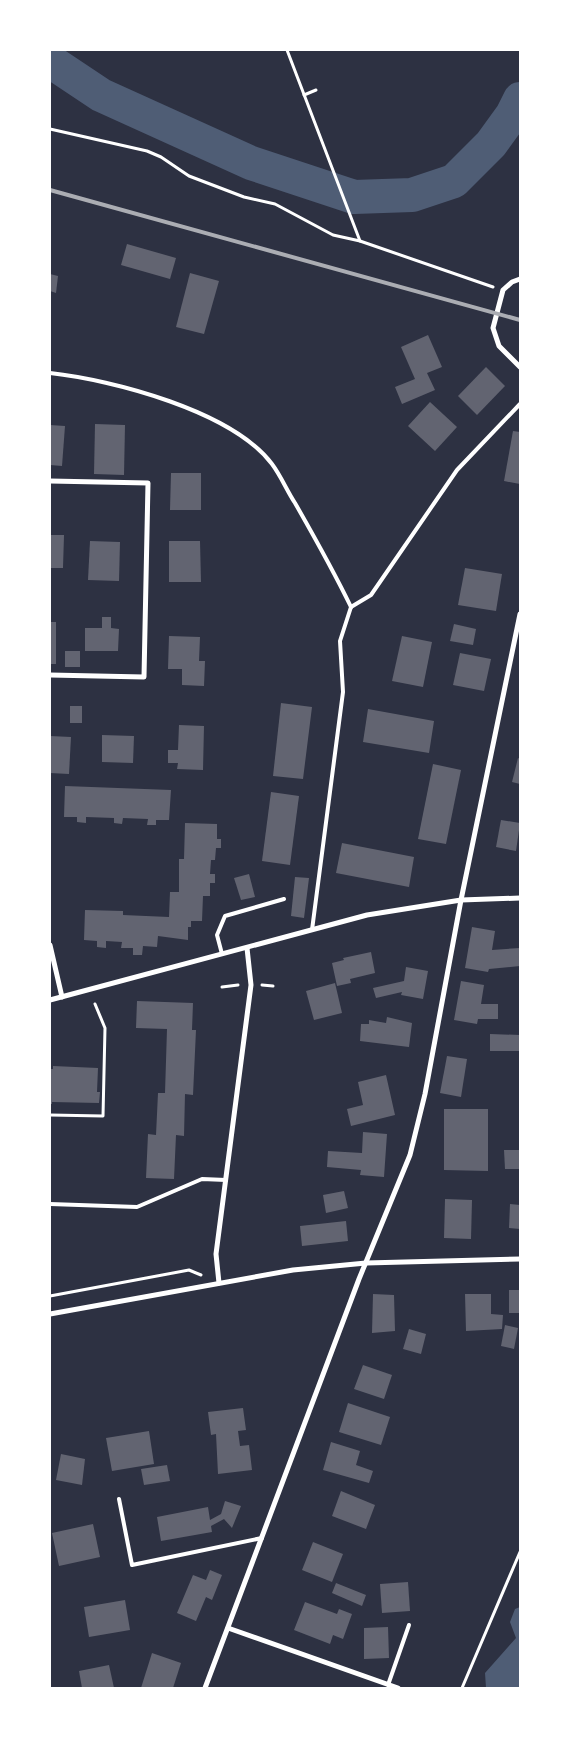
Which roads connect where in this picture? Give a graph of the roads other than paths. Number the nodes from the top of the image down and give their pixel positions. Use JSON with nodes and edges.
{"nodes":[{"id":1,"x":520,"y":279,"type":"edge"},
{"id":2,"x":520,"y":367,"type":"edge"},
{"id":3,"x":50,"y":373,"type":"edge"},
{"id":4,"x":520,"y":404,"type":"edge"},
{"id":5,"x":50,"y":481,"type":"edge"},
{"id":6,"x":351,"y":607,"type":"junction"},
{"id":7,"x":520,"y":614,"type":"edge"},
{"id":8,"x":50,"y":675,"type":"edge"},
{"id":9,"x":520,"y":898,"type":"edge"},
{"id":10,"x":284,"y":899,"type":"dead end"},
{"id":11,"x":461,"y":900,"type":"junction"},
{"id":12,"x":312,"y":930,"type":"junction"},
{"id":13,"x":50,"y":945,"type":"edge"},
{"id":14,"x":246,"y":948,"type":"junction"},
{"id":15,"x":222,"y":954,"type":"junction"},
{"id":16,"x":62,"y":997,"type":"junction"},
{"id":17,"x":50,"y":1000,"type":"edge"},
{"id":18,"x":226,"y":1180,"type":"junction"},
{"id":19,"x":50,"y":1204,"type":"edge"},
{"id":20,"x":520,"y":1259,"type":"edge"},
{"id":21,"x":366,"y":1263,"type":"junction"},
{"id":22,"x":220,"y":1283,"type":"junction"},
{"id":23,"x":50,"y":1314,"type":"edge"},
{"id":24,"x":119,"y":1499,"type":"dead end"},
{"id":25,"x":262,"y":1538,"type":"junction"},
{"id":26,"x":409,"y":1626,"type":"dead end"},
{"id":27,"x":228,"y":1628,"type":"junction"},
{"id":28,"x":388,"y":1685,"type":"junction"},
{"id":29,"x":205,"y":1688,"type":"edge"},
{"id":30,"x":398,"y":1688,"type":"edge"}],
"edges":[{"from":1,"to":2,"type":"street"},
{"from":3,"to":6,"type":"lane"},
{"from":4,"to":6,"type":"lane"},
{"from":5,"to":8,"type":"street"},
{"from":6,"to":12,"type":"lane"},
{"from":7,"to":11,"type":"street"},
{"from":9,"to":11,"type":"street"},
{"from":10,"to":15,"type":"lane"},
{"from":11,"to":12,"type":"street"},
{"from":11,"to":21,"type":"street"},
{"from":12,"to":14,"type":"street"},
{"from":13,"to":16,"type":"street"},
{"from":14,"to":15,"type":"street"},
{"from":14,"to":18,"type":"street"},
{"from":15,"to":16,"type":"street"},
{"from":16,"to":17,"type":"street"},
{"from":18,"to":19,"type":"lane"},
{"from":18,"to":22,"type":"street"},
{"from":20,"to":21,"type":"street"},
{"from":21,"to":22,"type":"street"},
{"from":21,"to":25,"type":"street"},
{"from":22,"to":23,"type":"street"},
{"from":24,"to":25,"type":"lane"},
{"from":25,"to":27,"type":"street"},
{"from":26,"to":28,"type":"lane"},
{"from":27,"to":28,"type":"street"},
{"from":27,"to":29,"type":"street"},
{"from":28,"to":30,"type":"street"}]}
